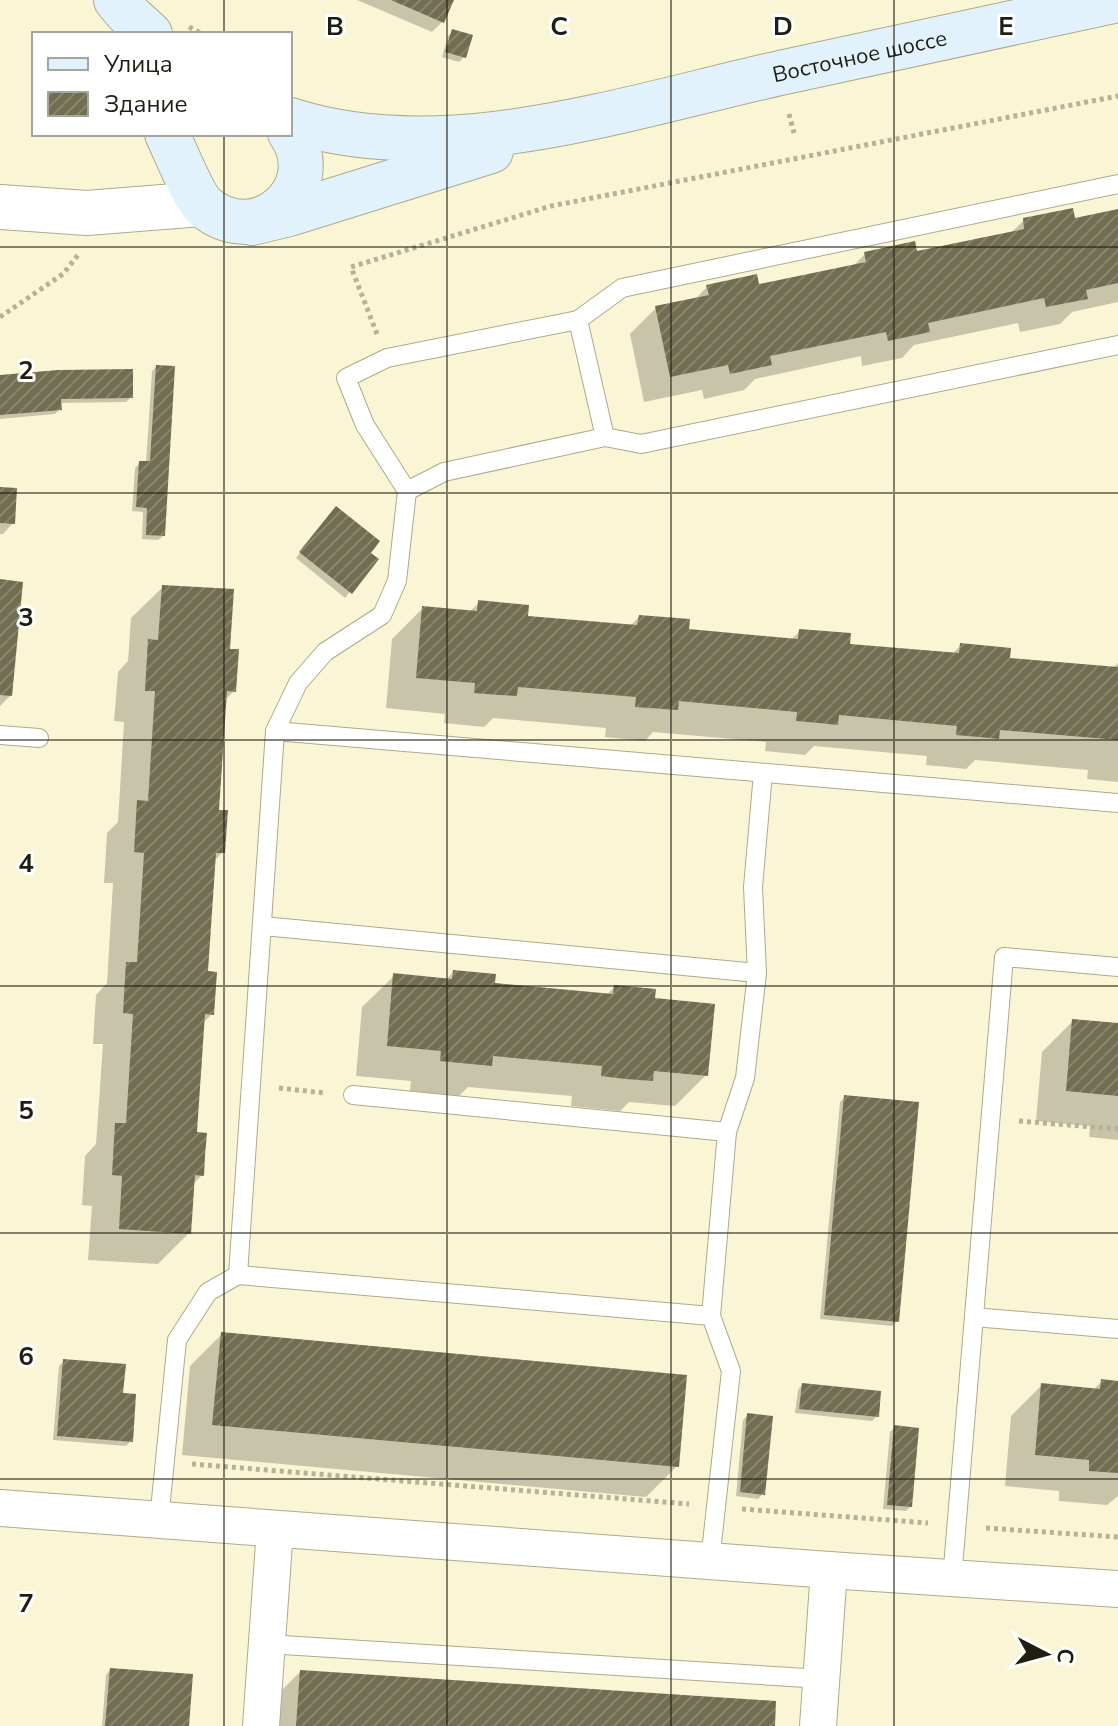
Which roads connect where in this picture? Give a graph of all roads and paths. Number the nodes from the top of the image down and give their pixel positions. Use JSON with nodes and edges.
{"nodes":[{"id":1,"x":103,"y":0,"type":"edge"},
{"id":2,"x":116,"y":0,"type":"edge"},
{"id":3,"x":1118,"y":0,"type":"edge"},
{"id":4,"x":118,"y":32,"type":"edge"},
{"id":5,"x":148,"y":32,"type":"edge"},
{"id":6,"x":1118,"y":96,"type":"edge"},
{"id":7,"x":601,"y":116,"type":"junction"},
{"id":8,"x":292,"y":121,"type":"edge"},
{"id":9,"x":168,"y":136,"type":"edge"},
{"id":10,"x":198,"y":136,"type":"edge"},
{"id":11,"x":292,"y":136,"type":"edge"},
{"id":12,"x":1118,"y":184,"type":"edge"},
{"id":13,"x":195,"y":191,"type":"junction"},
{"id":14,"x":0,"y":207,"type":"edge"},
{"id":15,"x":252,"y":223,"type":"junction"},
{"id":16,"x":83,"y":248,"type":"dead end"},
{"id":17,"x":0,"y":317,"type":"edge"},
{"id":18,"x":578,"y":320,"type":"junction"},
{"id":19,"x":1118,"y":345,"type":"edge"},
{"id":20,"x":387,"y":358,"type":"junction"},
{"id":21,"x":605,"y":437,"type":"junction"},
{"id":22,"x":407,"y":491,"type":"junction"},
{"id":23,"x":275,"y":731,"type":"junction"},
{"id":24,"x":0,"y":735,"type":"edge"},
{"id":25,"x":39,"y":738,"type":"dead end"},
{"id":26,"x":763,"y":773,"type":"junction"},
{"id":27,"x":1118,"y":803,"type":"edge"},
{"id":28,"x":263,"y":926,"type":"junction"},
{"id":29,"x":1118,"y":967,"type":"edge"},
{"id":30,"x":757,"y":973,"type":"junction"},
{"id":31,"x":251,"y":1086,"type":"junction"},
{"id":32,"x":353,"y":1095,"type":"joint"},
{"id":33,"x":990,"y":1119,"type":"junction"},
{"id":34,"x":1118,"y":1129,"type":"edge"},
{"id":35,"x":727,"y":1132,"type":"junction"},
{"id":36,"x":238,"y":1275,"type":"junction"},
{"id":37,"x":711,"y":1316,"type":"junction"},
{"id":38,"x":974,"y":1317,"type":"junction"},
{"id":39,"x":1118,"y":1329,"type":"edge"},
{"id":40,"x":163,"y":1462,"type":"junction"},
{"id":41,"x":715,"y":1507,"type":"junction"},
{"id":42,"x":0,"y":1508,"type":"edge"},
{"id":43,"x":159,"y":1520,"type":"junction"},
{"id":44,"x":956,"y":1526,"type":"junction"},
{"id":45,"x":275,"y":1529,"type":"junction"},
{"id":46,"x":1118,"y":1537,"type":"edge"},
{"id":47,"x":710,"y":1561,"type":"junction"},
{"id":48,"x":829,"y":1570,"type":"junction"},
{"id":49,"x":952,"y":1579,"type":"junction"},
{"id":50,"x":1118,"y":1589,"type":"edge"},
{"id":51,"x":267,"y":1644,"type":"junction"},
{"id":52,"x":822,"y":1679,"type":"junction"},
{"id":53,"x":261,"y":1726,"type":"edge"},
{"id":54,"x":818,"y":1726,"type":"edge"}],
"edges":[{"from":1,"to":4,"type":"main road"},
{"from":2,"to":5,"type":"main road"},
{"from":3,"to":7,"type":"main road","name":"Восточное шоссе"},
{"from":6,"to":20,"type":"path"},
{"from":7,"to":8,"type":"main road","name":"Восточное шоссе"},
{"from":7,"to":15,"type":"main road","name":"Восточное шоссе"},
{"from":9,"to":13,"type":"main road"},
{"from":10,"to":13,"type":"main road"},
{"from":11,"to":15,"type":"main road"},
{"from":12,"to":18,"type":"lane"},
{"from":13,"to":14,"type":"street"},
{"from":13,"to":15,"type":"main road"},
{"from":16,"to":17,"type":"path"},
{"from":18,"to":20,"type":"lane"},
{"from":18,"to":21,"type":"lane"},
{"from":19,"to":21,"type":"lane"},
{"from":20,"to":22,"type":"lane"},
{"from":21,"to":22,"type":"lane"},
{"from":22,"to":23,"type":"lane"},
{"from":23,"to":26,"type":"lane"},
{"from":23,"to":28,"type":"lane"},
{"from":24,"to":25,"type":"lane"},
{"from":26,"to":27,"type":"lane"},
{"from":26,"to":30,"type":"lane"},
{"from":28,"to":30,"type":"lane"},
{"from":28,"to":31,"type":"lane"},
{"from":29,"to":33,"type":"lane"},
{"from":30,"to":35,"type":"lane"},
{"from":31,"to":32,"type":"path"},
{"from":31,"to":36,"type":"lane"},
{"from":32,"to":35,"type":"lane"},
{"from":33,"to":34,"type":"path"},
{"from":33,"to":38,"type":"lane"},
{"from":35,"to":37,"type":"lane"},
{"from":36,"to":37,"type":"lane"},
{"from":36,"to":40,"type":"lane"},
{"from":37,"to":41,"type":"lane"},
{"from":38,"to":39,"type":"lane"},
{"from":38,"to":44,"type":"lane"},
{"from":40,"to":41,"type":"path"},
{"from":40,"to":43,"type":"lane"},
{"from":41,"to":44,"type":"path"},
{"from":41,"to":47,"type":"lane"},
{"from":42,"to":43,"type":"street"},
{"from":43,"to":45,"type":"street"},
{"from":44,"to":46,"type":"path"},
{"from":44,"to":49,"type":"lane"},
{"from":45,"to":47,"type":"street"},
{"from":45,"to":51,"type":"street"},
{"from":47,"to":48,"type":"street"},
{"from":48,"to":49,"type":"street"},
{"from":48,"to":52,"type":"street"},
{"from":49,"to":50,"type":"street"},
{"from":51,"to":52,"type":"lane"},
{"from":51,"to":53,"type":"street"},
{"from":52,"to":54,"type":"street"}]}
